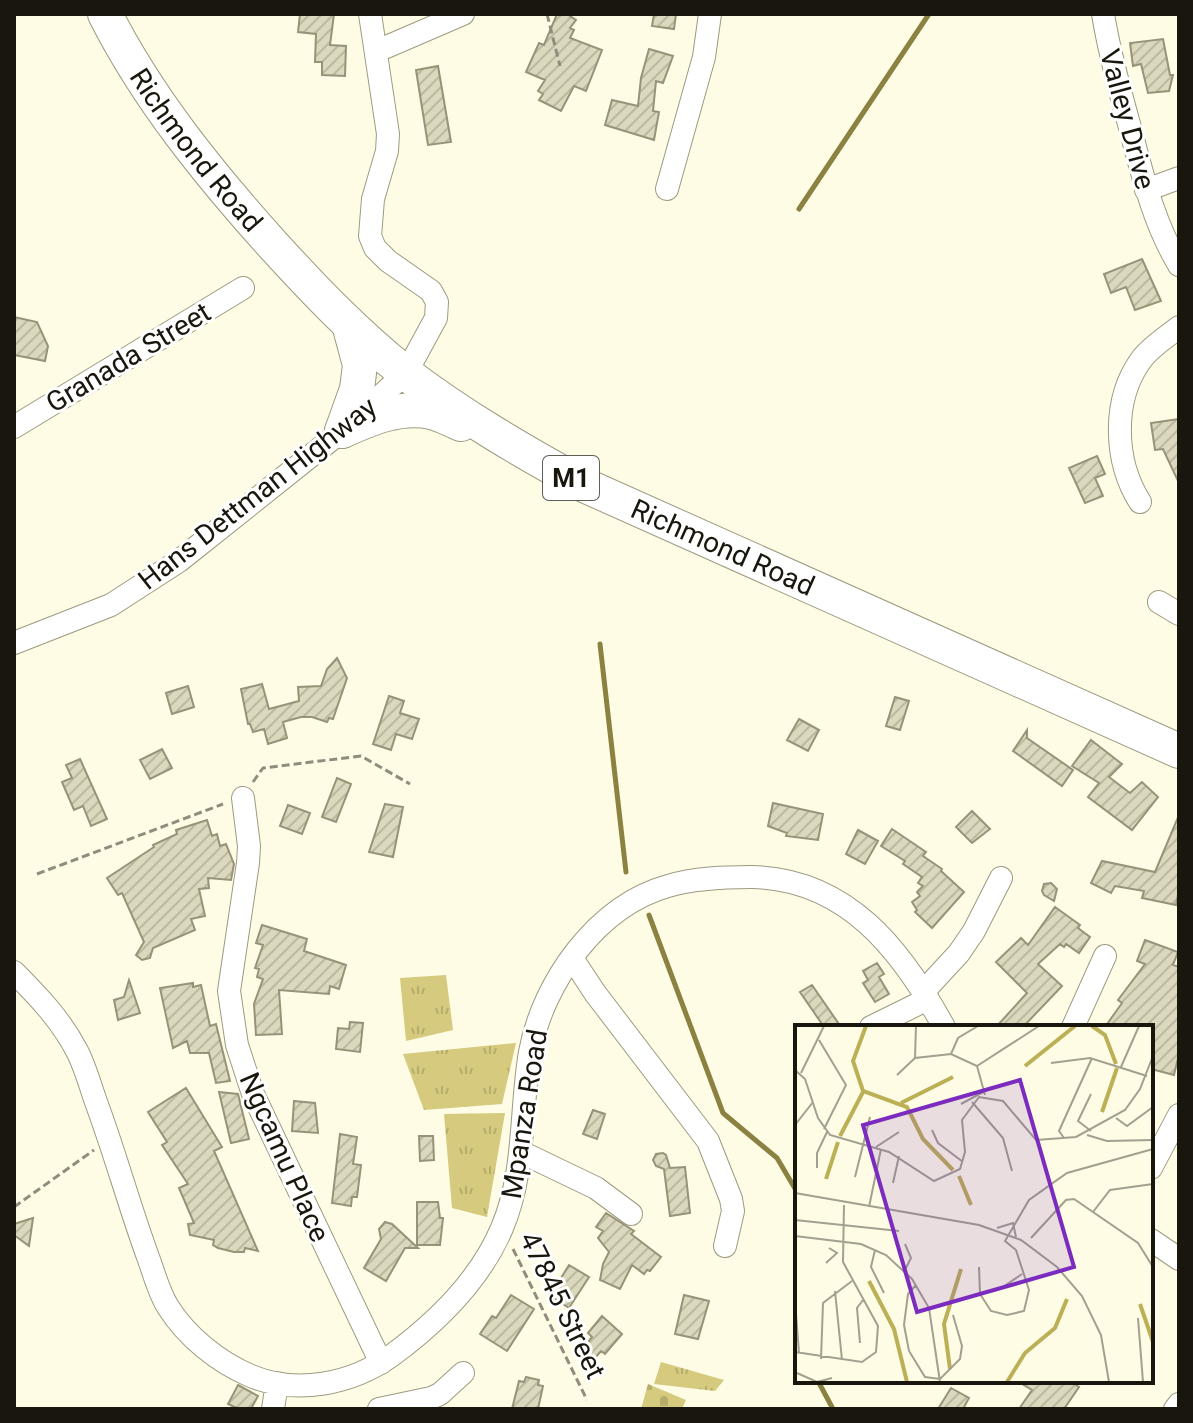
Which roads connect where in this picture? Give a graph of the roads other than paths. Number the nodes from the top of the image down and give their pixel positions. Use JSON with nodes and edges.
{"nodes":[{"id":1,"x":105,"y":14,"type":"edge"},
{"id":2,"x":370,"y":14,"type":"edge"},
{"id":3,"x":463,"y":14,"type":"edge"},
{"id":4,"x":710,"y":14,"type":"edge"},
{"id":5,"x":1103,"y":14,"type":"edge"},
{"id":6,"x":377,"y":51,"type":"junction"},
{"id":7,"x":1179,"y":178,"type":"edge"},
{"id":8,"x":667,"y":189,"type":"dead end"},
{"id":9,"x":1146,"y":190,"type":"junction"},
{"id":10,"x":1179,"y":265,"type":"edge"},
{"id":11,"x":243,"y":288,"type":"dead end"},
{"id":12,"x":348,"y":323,"type":"junction"},
{"id":13,"x":1179,"y":327,"type":"edge"},
{"id":14,"x":406,"y":373,"type":"junction"},
{"id":15,"x":14,"y":427,"type":"edge"},
{"id":16,"x":342,"y":431,"type":"junction"},
{"id":17,"x":517,"y":448,"type":"junction"},
{"id":18,"x":1140,"y":502,"type":"dead end"},
{"id":19,"x":1159,"y":602,"type":"dead end"},
{"id":20,"x":1179,"y":614,"type":"edge"},
{"id":21,"x":14,"y":643,"type":"edge"},
{"id":22,"x":1179,"y":751,"type":"edge"},
{"id":23,"x":243,"y":798,"type":"dead end"},
{"id":24,"x":1001,"y":878,"type":"dead end"},
{"id":25,"x":1105,"y":956,"type":"dead end"},
{"id":26,"x":572,"y":958,"type":"junction"},
{"id":27,"x":14,"y":972,"type":"edge"},
{"id":28,"x":926,"y":995,"type":"junction"},
{"id":29,"x":874,"y":1025,"type":"edge"},
{"id":30,"x":943,"y":1025,"type":"edge"},
{"id":31,"x":1074,"y":1025,"type":"edge"},
{"id":32,"x":1179,"y":1115,"type":"edge"},
{"id":33,"x":521,"y":1152,"type":"junction"},
{"id":34,"x":1153,"y":1164,"type":"edge"},
{"id":35,"x":631,"y":1214,"type":"dead end"},
{"id":36,"x":1153,"y":1241,"type":"edge"},
{"id":37,"x":725,"y":1246,"type":"dead end"},
{"id":38,"x":1179,"y":1259,"type":"edge"},
{"id":39,"x":381,"y":1363,"type":"junction"},
{"id":40,"x":463,"y":1373,"type":"dead end"},
{"id":41,"x":277,"y":1383,"type":"junction"},
{"id":42,"x":1179,"y":1404,"type":"edge"},
{"id":43,"x":273,"y":1409,"type":"edge"},
{"id":44,"x":379,"y":1409,"type":"edge"},
{"id":45,"x":1175,"y":1409,"type":"edge"}],
"edges":[{"from":1,"to":12,"type":"highway","name":"Richmond Road","number":"M1"},
{"from":2,"to":6,"type":"street"},
{"from":3,"to":6,"type":"street"},
{"from":4,"to":8,"type":"street"},
{"from":5,"to":9,"type":"street","name":"Valley Drive"},
{"from":6,"to":14,"type":"street","name":"Hans Dettman Highway"},
{"from":7,"to":9,"type":"street"},
{"from":9,"to":10,"type":"street","name":"Valley Drive"},
{"from":11,"to":15,"type":"street","name":"Granada Street"},
{"from":12,"to":14,"type":"highway","name":"Richmond Road","number":"M1"},
{"from":12,"to":16,"type":"highway"},
{"from":13,"to":18,"type":"street"},
{"from":14,"to":16,"type":"street","name":"Hans Dettman Highway"},
{"from":14,"to":17,"type":"highway","name":"Richmond Road","number":"M1"},
{"from":16,"to":17,"type":"highway"},
{"from":16,"to":21,"type":"street","name":"Hans Dettman Highway"},
{"from":17,"to":22,"type":"highway","name":"Richmond Road","number":"M1"},
{"from":19,"to":20,"type":"street"},
{"from":23,"to":39,"type":"street","name":"Ngcamu Place"},
{"from":24,"to":28,"type":"street"},
{"from":25,"to":31,"type":"street"},
{"from":26,"to":28,"type":"street","name":"Mpanza Road"},
{"from":26,"to":33,"type":"street","name":"Mpanza Road"},
{"from":26,"to":37,"type":"street"},
{"from":27,"to":41,"type":"street","name":"Mpanza Road"},
{"from":28,"to":29,"type":"street"},
{"from":28,"to":30,"type":"street","name":"Mpanza Road"},
{"from":32,"to":34,"type":"street"},
{"from":33,"to":35,"type":"street"},
{"from":33,"to":39,"type":"street","name":"Mpanza Road"},
{"from":36,"to":38,"type":"street"},
{"from":39,"to":41,"type":"street","name":"Mpanza Road"},
{"from":40,"to":44,"type":"street"},
{"from":41,"to":43,"type":"street"},
{"from":42,"to":45,"type":"street"}]}
